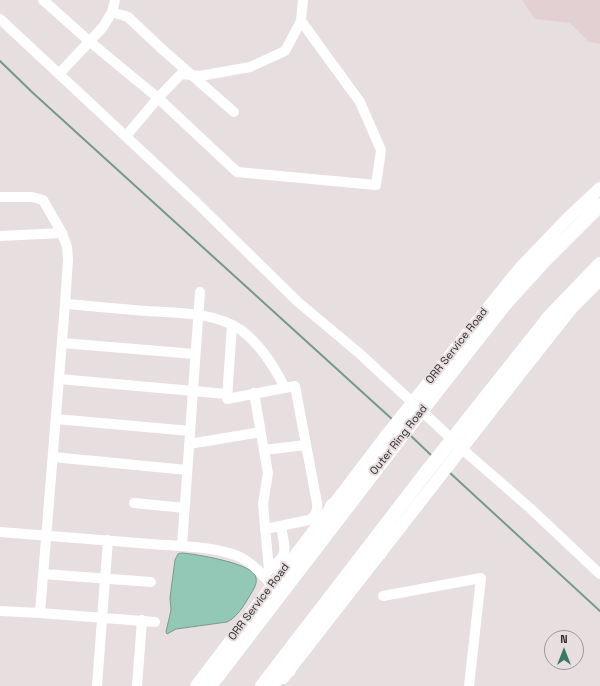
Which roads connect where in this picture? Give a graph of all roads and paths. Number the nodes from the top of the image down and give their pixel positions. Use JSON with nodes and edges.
{"nodes":[{"id":1,"x":43,"y":0,"type":"edge"},
{"id":2,"x":115,"y":0,"type":"edge"},
{"id":3,"x":303,"y":0,"type":"edge"},
{"id":4,"x":112,"y":12,"type":"junction"},
{"id":5,"x":0,"y":18,"type":"edge"},
{"id":6,"x":301,"y":21,"type":"junction"},
{"id":7,"x":89,"y":41,"type":"junction"},
{"id":8,"x":59,"y":74,"type":"junction"},
{"id":9,"x":193,"y":76,"type":"junction"},
{"id":10,"x":158,"y":98,"type":"junction"},
{"id":11,"x":234,"y":112,"type":"dead end"},
{"id":12,"x":126,"y":136,"type":"junction"},
{"id":13,"x":600,"y":188,"type":"edge"},
{"id":14,"x":0,"y":197,"type":"edge"},
{"id":15,"x":600,"y":204,"type":"edge"},
{"id":16,"x":62,"y":233,"type":"junction"},
{"id":17,"x":0,"y":236,"type":"edge"},
{"id":18,"x":600,"y":264,"type":"edge"},
{"id":19,"x":600,"y":280,"type":"edge"},
{"id":20,"x":200,"y":292,"type":"dead end"},
{"id":21,"x":65,"y":304,"type":"junction"},
{"id":22,"x":198,"y":315,"type":"junction"},
{"id":23,"x":232,"y":325,"type":"junction"},
{"id":24,"x":62,"y":343,"type":"junction"},
{"id":25,"x":195,"y":354,"type":"junction"},
{"id":26,"x":59,"y":379,"type":"junction"},
{"id":27,"x":286,"y":388,"type":"junction"},
{"id":28,"x":193,"y":392,"type":"junction"},
{"id":29,"x":254,"y":393,"type":"junction"},
{"id":30,"x":227,"y":394,"type":"junction"},
{"id":31,"x":423,"y":399,"type":"junction"},
{"id":32,"x":56,"y":419,"type":"junction"},
{"id":33,"x":190,"y":431,"type":"junction"},
{"id":34,"x":261,"y":432,"type":"junction"},
{"id":35,"x":463,"y":435,"type":"junction"},
{"id":36,"x":392,"y":438,"type":"junction"},
{"id":37,"x":189,"y":444,"type":"junction"},
{"id":38,"x":306,"y":445,"type":"junction"},
{"id":39,"x":264,"y":450,"type":"junction"},
{"id":40,"x":53,"y":457,"type":"junction"},
{"id":41,"x":187,"y":470,"type":"junction"},
{"id":42,"x":432,"y":474,"type":"junction"},
{"id":43,"x":368,"y":479,"type":"junction"},
{"id":44,"x":134,"y":503,"type":"dead end"},
{"id":45,"x":332,"y":506,"type":"junction"},
{"id":46,"x":185,"y":508,"type":"junction"},
{"id":47,"x":395,"y":512,"type":"junction"},
{"id":48,"x":281,"y":526,"type":"junction"},
{"id":49,"x":265,"y":529,"type":"junction"},
{"id":50,"x":0,"y":532,"type":"edge"},
{"id":51,"x":46,"y":535,"type":"junction"},
{"id":52,"x":108,"y":540,"type":"junction"},
{"id":53,"x":182,"y":546,"type":"junction"},
{"id":54,"x":380,"y":553,"type":"junction"},
{"id":55,"x":266,"y":573,"type":"junction"},
{"id":56,"x":43,"y":574,"type":"junction"},
{"id":57,"x":600,"y":574,"type":"edge"},
{"id":58,"x":105,"y":579,"type":"junction"},
{"id":59,"x":151,"y":582,"type":"dead end"},
{"id":60,"x":272,"y":586,"type":"junction"},
{"id":61,"x":383,"y":596,"type":"dead end"},
{"id":62,"x":0,"y":611,"type":"edge"},
{"id":63,"x":40,"y":613,"type":"junction"},
{"id":64,"x":102,"y":617,"type":"junction"},
{"id":65,"x":142,"y":620,"type":"junction"},
{"id":66,"x":155,"y":622,"type":"dead end"},
{"id":67,"x":235,"y":635,"type":"junction"},
{"id":68,"x":289,"y":670,"type":"junction"},
{"id":69,"x":213,"y":683,"type":"edge"},
{"id":70,"x":97,"y":686,"type":"edge"},
{"id":71,"x":137,"y":686,"type":"edge"},
{"id":72,"x":196,"y":686,"type":"edge"},
{"id":73,"x":262,"y":686,"type":"edge"},
{"id":74,"x":268,"y":686,"type":"edge"},
{"id":75,"x":277,"y":686,"type":"edge"},
{"id":76,"x":469,"y":686,"type":"edge"}],
"edges":[{"from":1,"to":7,"type":"street"},
{"from":2,"to":4,"type":"street"},
{"from":3,"to":6,"type":"street"},
{"from":4,"to":7,"type":"street"},
{"from":4,"to":9,"type":"street"},
{"from":5,"to":8,"type":"street"},
{"from":6,"to":9,"type":"street"},
{"from":6,"to":10,"type":"street"},
{"from":7,"to":8,"type":"street"},
{"from":7,"to":10,"type":"street"},
{"from":8,"to":12,"type":"street"},
{"from":9,"to":10,"type":"street"},
{"from":9,"to":11,"type":"street"},
{"from":10,"to":12,"type":"street"},
{"from":12,"to":57,"type":"street"},
{"from":13,"to":31,"type":"main road","name":"ORR Service Road"},
{"from":14,"to":16,"type":"street"},
{"from":15,"to":31,"type":"highway","name":"Outer Ring Road"},
{"from":16,"to":17,"type":"street"},
{"from":16,"to":21,"type":"street"},
{"from":18,"to":35,"type":"highway"},
{"from":19,"to":35,"type":"main road"},
{"from":20,"to":22,"type":"street"},
{"from":21,"to":22,"type":"street"},
{"from":21,"to":24,"type":"street"},
{"from":22,"to":23,"type":"street"},
{"from":22,"to":25,"type":"street"},
{"from":23,"to":27,"type":"street"},
{"from":23,"to":30,"type":"street"},
{"from":24,"to":25,"type":"street"},
{"from":24,"to":26,"type":"street"},
{"from":25,"to":28,"type":"street"},
{"from":26,"to":28,"type":"street"},
{"from":26,"to":32,"type":"street"},
{"from":27,"to":29,"type":"street"},
{"from":27,"to":38,"type":"street"},
{"from":28,"to":30,"type":"street"},
{"from":28,"to":33,"type":"street"},
{"from":29,"to":30,"type":"street"},
{"from":29,"to":34,"type":"street"},
{"from":31,"to":36,"type":"highway","name":"Outer Ring Road"},
{"from":32,"to":33,"type":"street"},
{"from":32,"to":40,"type":"street"},
{"from":33,"to":37,"type":"street"},
{"from":34,"to":37,"type":"street"},
{"from":34,"to":39,"type":"street"},
{"from":35,"to":42,"type":"highway"},
{"from":36,"to":43,"type":"highway","name":"Outer Ring Road"},
{"from":36,"to":45,"type":"main road","name":"ORR Service Road"},
{"from":37,"to":41,"type":"street"},
{"from":38,"to":39,"type":"street"},
{"from":38,"to":48,"type":"street"},
{"from":39,"to":49,"type":"street"},
{"from":40,"to":41,"type":"street"},
{"from":40,"to":51,"type":"street"},
{"from":41,"to":46,"type":"street"},
{"from":42,"to":47,"type":"highway"},
{"from":42,"to":54,"type":"main road"},
{"from":43,"to":45,"type":"highway"},
{"from":43,"to":69,"type":"highway","name":"Outer Ring Road"},
{"from":44,"to":46,"type":"street"},
{"from":45,"to":60,"type":"main road","name":"ORR Service Road"},
{"from":46,"to":53,"type":"street"},
{"from":47,"to":54,"type":"highway"},
{"from":47,"to":73,"type":"highway"},
{"from":48,"to":49,"type":"street"},
{"from":48,"to":55,"type":"street"},
{"from":49,"to":55,"type":"street"},
{"from":50,"to":51,"type":"street"},
{"from":51,"to":52,"type":"street"},
{"from":51,"to":56,"type":"street"},
{"from":52,"to":53,"type":"street"},
{"from":52,"to":58,"type":"street"},
{"from":53,"to":55,"type":"street"},
{"from":54,"to":68,"type":"main road"},
{"from":55,"to":60,"type":"street"},
{"from":56,"to":58,"type":"street"},
{"from":56,"to":63,"type":"street"},
{"from":58,"to":59,"type":"street"},
{"from":58,"to":64,"type":"street"},
{"from":60,"to":67,"type":"main road","name":"ORR Service Road"},
{"from":61,"to":76,"type":"street"},
{"from":62,"to":63,"type":"street"},
{"from":63,"to":64,"type":"street"},
{"from":64,"to":65,"type":"street"},
{"from":64,"to":70,"type":"street"},
{"from":65,"to":66,"type":"street"},
{"from":65,"to":71,"type":"street"},
{"from":67,"to":69,"type":"highway"},
{"from":67,"to":72,"type":"main road","name":"ORR Service Road"},
{"from":68,"to":74,"type":"highway"},
{"from":68,"to":75,"type":"main road"}]}
